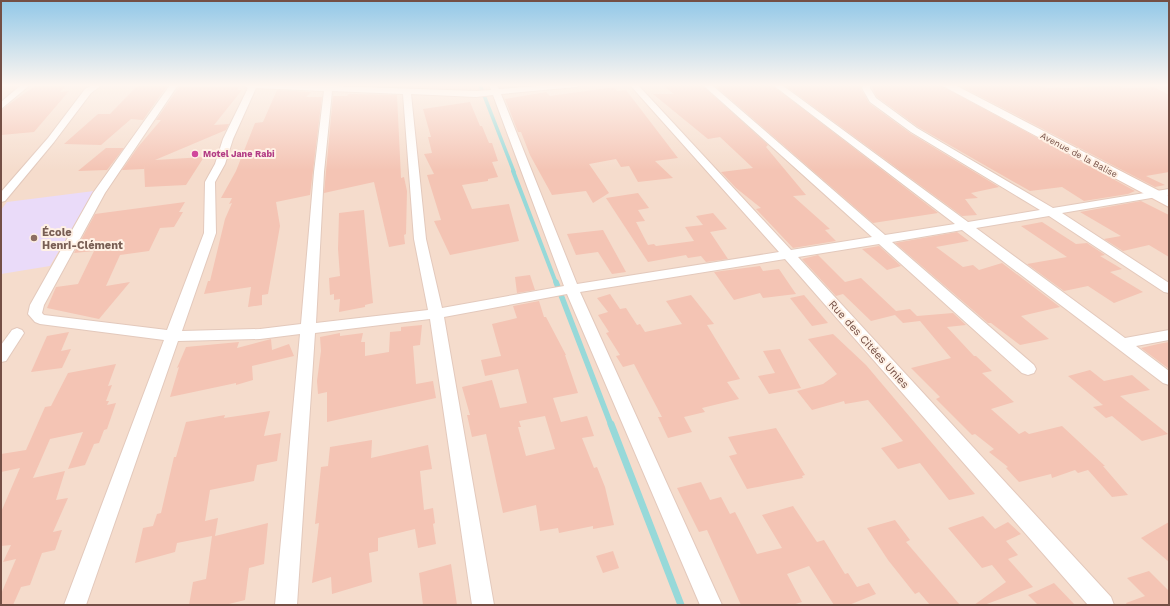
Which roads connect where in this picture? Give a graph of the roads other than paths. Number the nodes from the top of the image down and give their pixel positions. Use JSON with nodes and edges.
{"nodes":[{"id":1,"x":71,"y":113,"type":"edge"},
{"id":2,"x":154,"y":113,"type":"edge"},
{"id":3,"x":240,"y":113,"type":"edge"},
{"id":4,"x":325,"y":113,"type":"edge"},
{"id":5,"x":409,"y":113,"type":"edge"},
{"id":6,"x":500,"y":113,"type":"edge"},
{"id":7,"x":660,"y":113,"type":"edge"},
{"id":8,"x":739,"y":113,"type":"edge"},
{"id":9,"x":815,"y":113,"type":"edge"},
{"id":10,"x":891,"y":113,"type":"edge"},
{"id":11,"x":1001,"y":113,"type":"edge"},
{"id":12,"x":1169,"y":192,"type":"edge"},
{"id":13,"x":1154,"y":194,"type":"junction"},
{"id":14,"x":1,"y":199,"type":"edge"},
{"id":15,"x":1169,"y":202,"type":"edge"},
{"id":16,"x":1050,"y":211,"type":"junction"},
{"id":17,"x":966,"y":226,"type":"junction"},
{"id":18,"x":880,"y":240,"type":"junction"},
{"id":19,"x":789,"y":255,"type":"junction"},
{"id":20,"x":1169,"y":289,"type":"edge"},
{"id":21,"x":562,"y":291,"type":"junction"},
{"id":22,"x":436,"y":314,"type":"junction"},
{"id":23,"x":308,"y":329,"type":"junction"},
{"id":24,"x":17,"y":333,"type":"dead end"},
{"id":25,"x":1169,"y":335,"type":"edge"},
{"id":26,"x":174,"y":336,"type":"junction"},
{"id":27,"x":1123,"y":344,"type":"junction"},
{"id":28,"x":1,"y":357,"type":"edge"},
{"id":29,"x":1028,"y":369,"type":"dead end"},
{"id":30,"x":1169,"y":378,"type":"edge"},
{"id":31,"x":75,"y":605,"type":"edge"},
{"id":32,"x":286,"y":605,"type":"edge"},
{"id":33,"x":483,"y":605,"type":"edge"},
{"id":34,"x":711,"y":605,"type":"edge"},
{"id":35,"x":1103,"y":605,"type":"edge"}],
"edges":[{"from":1,"to":14,"type":"street"},
{"from":2,"to":26,"type":"street"},
{"from":3,"to":26,"type":"street"},
{"from":4,"to":23,"type":"street"},
{"from":5,"to":22,"type":"street"},
{"from":6,"to":21,"type":"street"},
{"from":7,"to":19,"type":"street","name":"Rue des Citées Unies"},
{"from":8,"to":18,"type":"street"},
{"from":9,"to":17,"type":"street"},
{"from":10,"to":16,"type":"street"},
{"from":11,"to":13,"type":"street","name":"Avenue de la Balise"},
{"from":12,"to":13,"type":"street"},
{"from":13,"to":15,"type":"street","name":"Avenue de la Balise"},
{"from":13,"to":16,"type":"street"},
{"from":16,"to":17,"type":"street"},
{"from":16,"to":20,"type":"street"},
{"from":17,"to":18,"type":"street"},
{"from":17,"to":27,"type":"street"},
{"from":18,"to":19,"type":"street"},
{"from":18,"to":29,"type":"street"},
{"from":19,"to":21,"type":"street"},
{"from":19,"to":35,"type":"street","name":"Rue des Citées Unies"},
{"from":21,"to":22,"type":"street"},
{"from":21,"to":34,"type":"street"},
{"from":22,"to":23,"type":"street"},
{"from":22,"to":33,"type":"street"},
{"from":23,"to":26,"type":"street"},
{"from":23,"to":32,"type":"street"},
{"from":24,"to":28,"type":"street"},
{"from":25,"to":27,"type":"street"},
{"from":26,"to":31,"type":"street"},
{"from":27,"to":30,"type":"street"}]}
